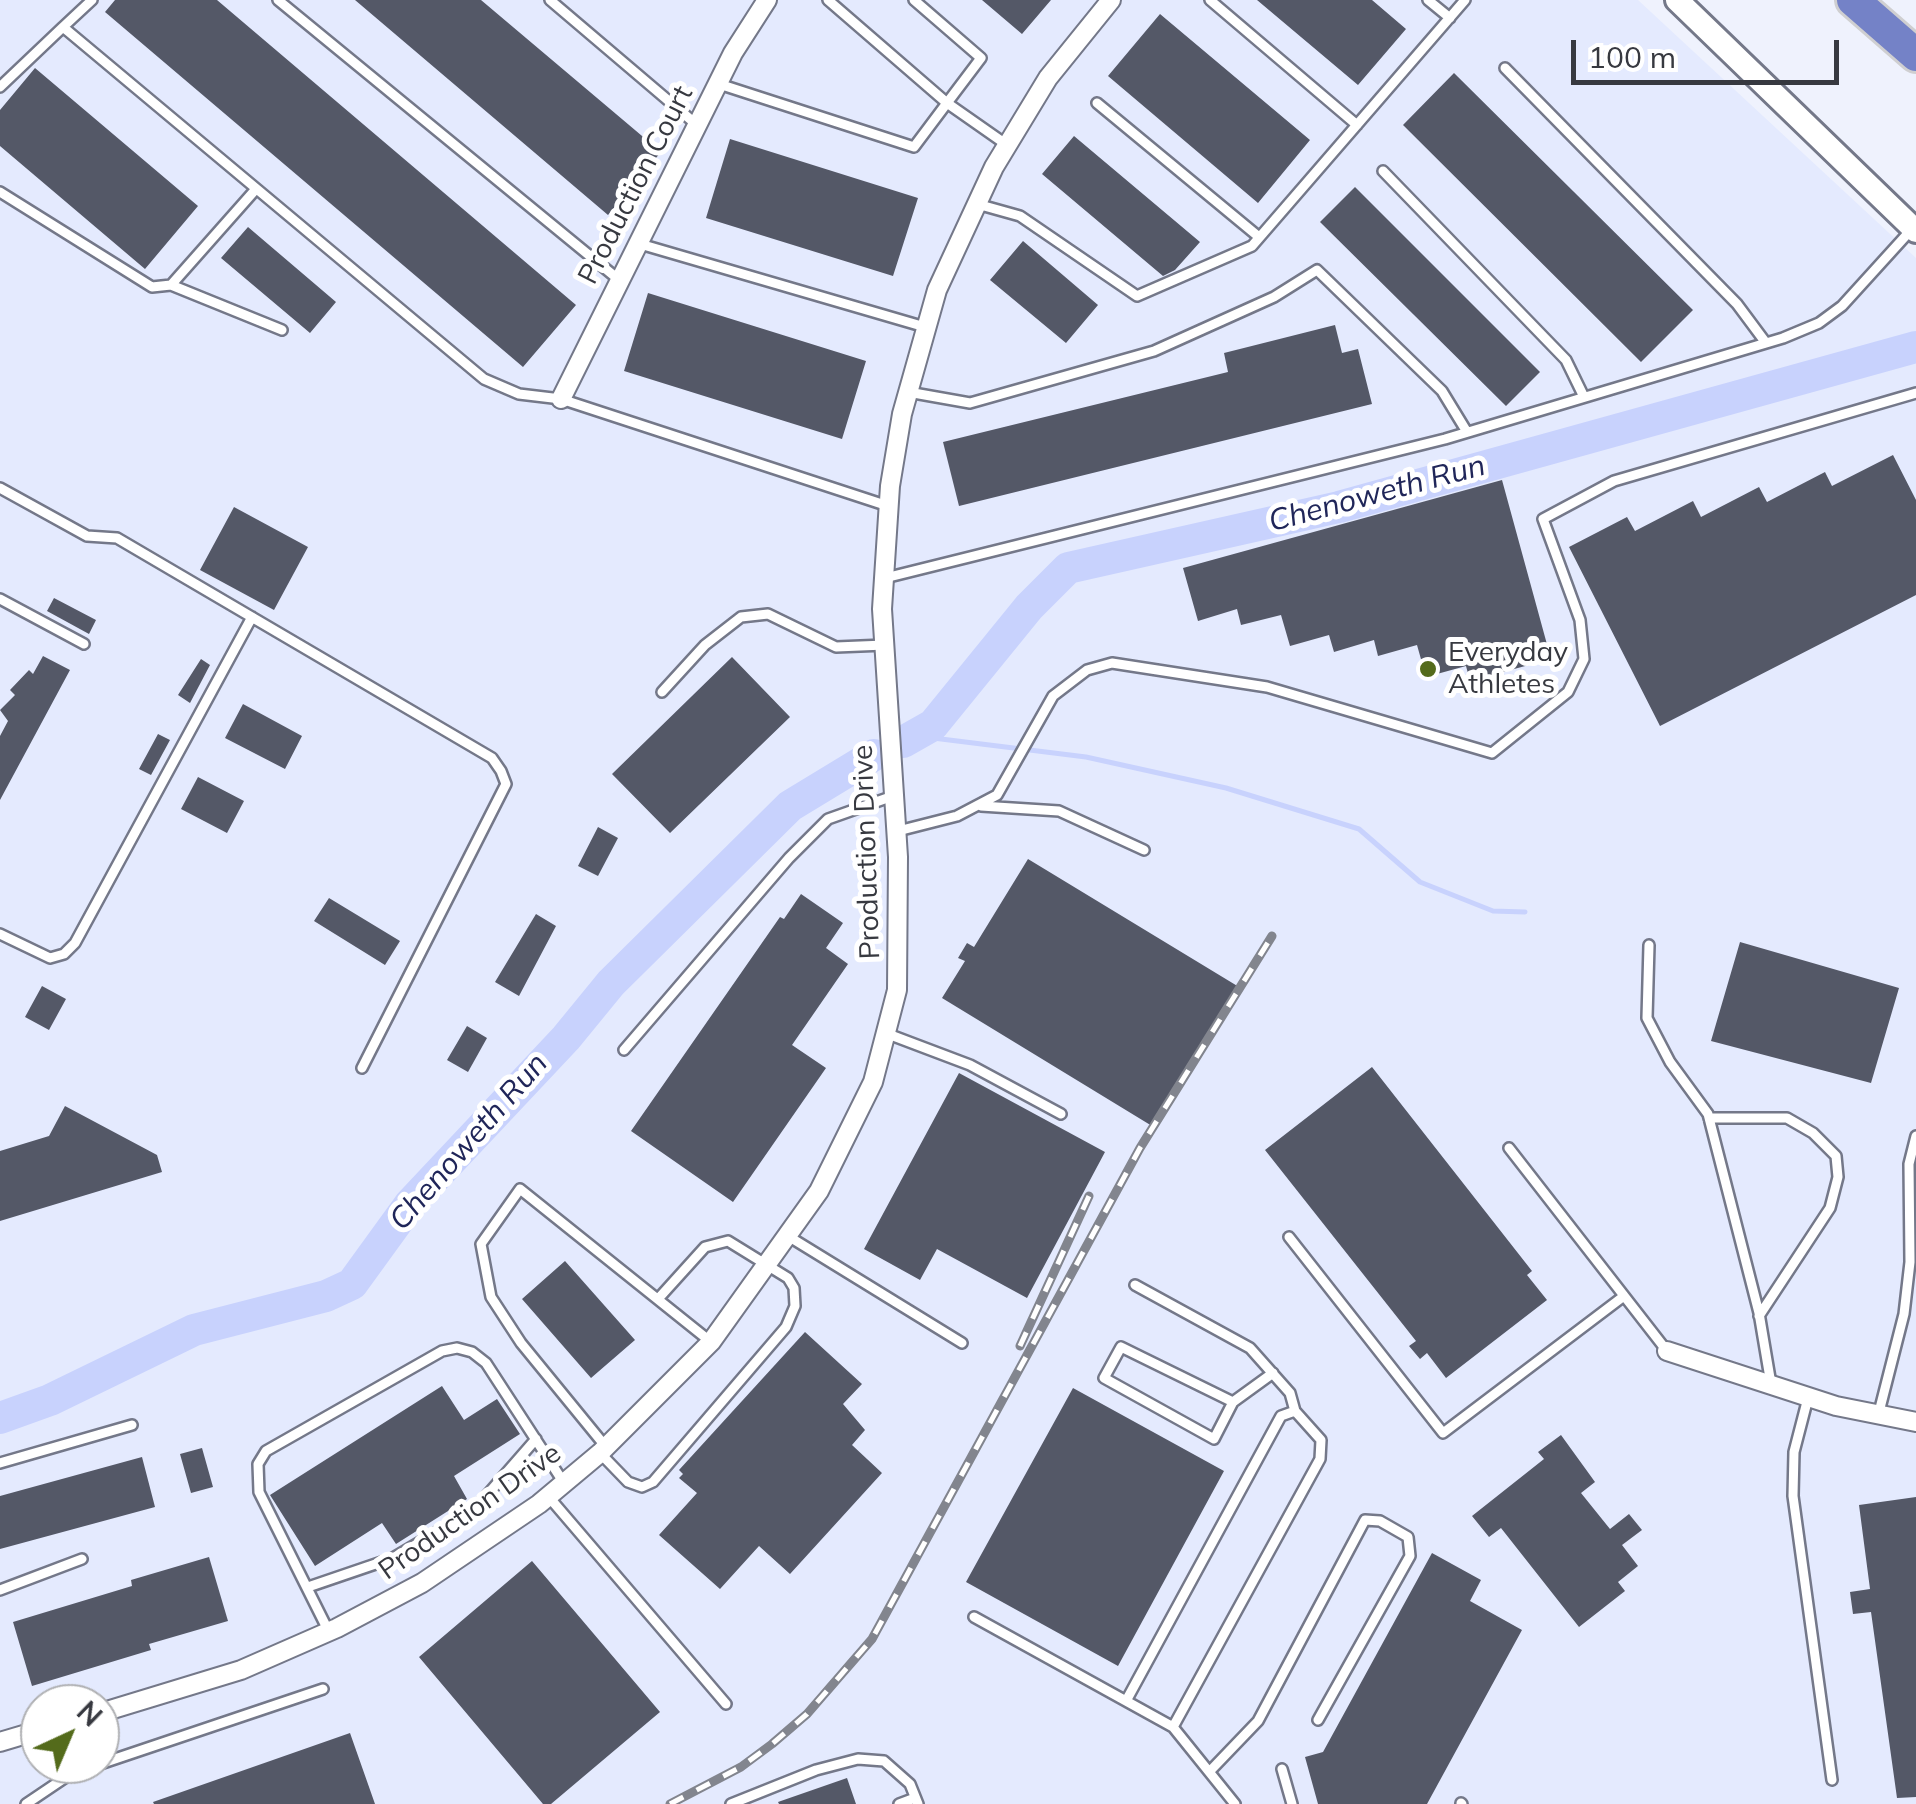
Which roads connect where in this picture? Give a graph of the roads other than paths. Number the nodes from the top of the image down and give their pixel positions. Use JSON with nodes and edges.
{"nodes":[{"id":1,"x":92,"y":0,"type":"edge"},
{"id":2,"x":278,"y":0,"type":"edge"},
{"id":3,"x":550,"y":0,"type":"edge"},
{"id":4,"x":767,"y":0,"type":"edge"},
{"id":5,"x":828,"y":0,"type":"edge"},
{"id":6,"x":914,"y":0,"type":"edge"},
{"id":7,"x":1111,"y":0,"type":"edge"},
{"id":8,"x":1210,"y":0,"type":"edge"},
{"id":9,"x":1428,"y":0,"type":"edge"},
{"id":10,"x":1465,"y":0,"type":"edge"},
{"id":11,"x":1677,"y":0,"type":"edge"},
{"id":12,"x":1853,"y":0,"type":"edge"},
{"id":13,"x":1450,"y":18,"type":"junction"},
{"id":14,"x":62,"y":27,"type":"junction"},
{"id":15,"x":1916,"y":55,"type":"edge"},
{"id":16,"x":1504,"y":68,"type":"dead end"},
{"id":17,"x":719,"y":84,"type":"junction"},
{"id":18,"x":0,"y":87,"type":"edge"},
{"id":19,"x":1098,"y":103,"type":"dead end"},
{"id":20,"x":947,"y":104,"type":"junction"},
{"id":21,"x":1357,"y":125,"type":"junction"},
{"id":22,"x":699,"y":127,"type":"junction"},
{"id":23,"x":1007,"y":145,"type":"junction"},
{"id":24,"x":1383,"y":171,"type":"dead end"},
{"id":25,"x":256,"y":189,"type":"junction"},
{"id":26,"x":0,"y":192,"type":"edge"},
{"id":27,"x":976,"y":204,"type":"junction"},
{"id":28,"x":1914,"y":230,"type":"edge"},
{"id":29,"x":1259,"y":237,"type":"junction"},
{"id":30,"x":638,"y":243,"type":"junction"},
{"id":31,"x":618,"y":279,"type":"junction"},
{"id":32,"x":171,"y":285,"type":"junction"},
{"id":33,"x":925,"y":327,"type":"junction"},
{"id":34,"x":282,"y":330,"type":"dead end"},
{"id":35,"x":1766,"y":342,"type":"junction"},
{"id":36,"x":908,"y":392,"type":"junction"},
{"id":37,"x":1916,"y":393,"type":"edge"},
{"id":38,"x":1584,"y":397,"type":"junction"},
{"id":39,"x":562,"y":399,"type":"junction"},
{"id":40,"x":1467,"y":432,"type":"junction"},
{"id":41,"x":0,"y":488,"type":"edge"},
{"id":42,"x":888,"y":506,"type":"junction"},
{"id":43,"x":883,"y":579,"type":"junction"},
{"id":44,"x":0,"y":599,"type":"edge"},
{"id":45,"x":252,"y":617,"type":"junction"},
{"id":46,"x":84,"y":644,"type":"dead end"},
{"id":47,"x":885,"y":645,"type":"junction"},
{"id":48,"x":662,"y":692,"type":"dead end"},
{"id":49,"x":894,"y":796,"type":"junction"},
{"id":50,"x":982,"y":806,"type":"junction"},
{"id":51,"x":896,"y":831,"type":"junction"},
{"id":52,"x":1144,"y":850,"type":"dead end"},
{"id":53,"x":0,"y":934,"type":"edge"},
{"id":54,"x":1649,"y":945,"type":"dead end"},
{"id":55,"x":888,"y":1034,"type":"junction"},
{"id":56,"x":624,"y":1050,"type":"dead end"},
{"id":57,"x":362,"y":1068,"type":"dead end"},
{"id":58,"x":1061,"y":1114,"type":"dead end"},
{"id":59,"x":1709,"y":1118,"type":"junction"},
{"id":60,"x":1916,"y":1136,"type":"edge"},
{"id":61,"x":1509,"y":1148,"type":"dead end"},
{"id":62,"x":788,"y":1236,"type":"junction"},
{"id":63,"x":1289,"y":1237,"type":"dead end"},
{"id":64,"x":769,"y":1263,"type":"junction"},
{"id":65,"x":1136,"y":1286,"type":"dead end"},
{"id":66,"x":1624,"y":1296,"type":"junction"},
{"id":67,"x":658,"y":1299,"type":"junction"},
{"id":68,"x":1759,"y":1316,"type":"junction"},
{"id":69,"x":711,"y":1342,"type":"junction"},
{"id":70,"x":962,"y":1343,"type":"dead end"},
{"id":71,"x":1667,"y":1351,"type":"joint"},
{"id":72,"x":1273,"y":1374,"type":"junction"},
{"id":73,"x":1771,"y":1386,"type":"junction"},
{"id":74,"x":1808,"y":1398,"type":"junction"},
{"id":75,"x":1234,"y":1402,"type":"junction"},
{"id":76,"x":1296,"y":1411,"type":"junction"},
{"id":77,"x":1878,"y":1416,"type":"junction"},
{"id":78,"x":1916,"y":1422,"type":"edge"},
{"id":79,"x":132,"y":1425,"type":"dead end"},
{"id":80,"x":536,"y":1439,"type":"junction"},
{"id":81,"x":603,"y":1450,"type":"junction"},
{"id":82,"x":0,"y":1463,"type":"edge"},
{"id":83,"x":564,"y":1483,"type":"junction"},
{"id":84,"x":548,"y":1496,"type":"junction"},
{"id":85,"x":82,"y":1558,"type":"dead end"},
{"id":86,"x":308,"y":1587,"type":"junction"},
{"id":87,"x":0,"y":1590,"type":"edge"},
{"id":88,"x":974,"y":1617,"type":"dead end"},
{"id":89,"x":329,"y":1632,"type":"junction"},
{"id":90,"x":323,"y":1689,"type":"dead end"},
{"id":91,"x":1126,"y":1701,"type":"junction"},
{"id":92,"x":726,"y":1704,"type":"dead end"},
{"id":93,"x":120,"y":1707,"type":"edge"},
{"id":94,"x":1318,"y":1720,"type":"dead end"},
{"id":95,"x":1173,"y":1727,"type":"junction"},
{"id":96,"x":120,"y":1757,"type":"edge"},
{"id":97,"x":1282,"y":1769,"type":"dead end"},
{"id":98,"x":1211,"y":1770,"type":"junction"},
{"id":99,"x":1832,"y":1780,"type":"dead end"},
{"id":100,"x":56,"y":1784,"type":"edge"},
{"id":101,"x":916,"y":1801,"type":"edge"},
{"id":102,"x":26,"y":1804,"type":"edge"},
{"id":103,"x":732,"y":1804,"type":"edge"},
{"id":104,"x":899,"y":1804,"type":"edge"},
{"id":105,"x":1234,"y":1804,"type":"edge"},
{"id":106,"x":1292,"y":1804,"type":"edge"}],
"edges":[{"from":1,"to":14,"type":"lane"},
{"from":2,"to":31,"type":"lane"},
{"from":3,"to":22,"type":"lane"},
{"from":4,"to":17,"type":"street","name":"Production Court"},
{"from":5,"to":20,"type":"lane"},
{"from":6,"to":20,"type":"lane"},
{"from":7,"to":23,"type":"street","name":"Production Drive"},
{"from":8,"to":21,"type":"lane"},
{"from":9,"to":13,"type":"lane"},
{"from":10,"to":13,"type":"lane"},
{"from":11,"to":28,"type":"street"},
{"from":12,"to":15,"type":"highway"},
{"from":13,"to":21,"type":"lane"},
{"from":14,"to":18,"type":"lane"},
{"from":14,"to":25,"type":"lane"},
{"from":16,"to":35,"type":"lane"},
{"from":17,"to":20,"type":"lane"},
{"from":17,"to":22,"type":"street","name":"Production Court"},
{"from":19,"to":29,"type":"lane"},
{"from":20,"to":23,"type":"lane"},
{"from":21,"to":29,"type":"lane"},
{"from":22,"to":30,"type":"street","name":"Production Court"},
{"from":23,"to":27,"type":"street","name":"Production Drive"},
{"from":24,"to":38,"type":"lane"},
{"from":25,"to":32,"type":"lane"},
{"from":25,"to":39,"type":"lane"},
{"from":26,"to":32,"type":"lane"},
{"from":27,"to":29,"type":"lane"},
{"from":27,"to":33,"type":"street","name":"Production Drive"},
{"from":28,"to":35,"type":"lane"},
{"from":30,"to":31,"type":"street","name":"Production Court"},
{"from":30,"to":33,"type":"lane"},
{"from":31,"to":39,"type":"street","name":"Production Court"},
{"from":32,"to":34,"type":"lane"},
{"from":33,"to":36,"type":"street","name":"Production Drive"},
{"from":35,"to":38,"type":"lane"},
{"from":36,"to":40,"type":"lane"},
{"from":36,"to":42,"type":"street","name":"Production Drive"},
{"from":37,"to":50,"type":"lane"},
{"from":38,"to":40,"type":"lane"},
{"from":39,"to":42,"type":"lane"},
{"from":40,"to":43,"type":"lane"},
{"from":41,"to":45,"type":"lane"},
{"from":42,"to":43,"type":"street","name":"Production Drive"},
{"from":43,"to":47,"type":"street","name":"Production Drive"},
{"from":44,"to":46,"type":"lane"},
{"from":45,"to":53,"type":"lane"},
{"from":45,"to":57,"type":"lane"},
{"from":47,"to":48,"type":"lane"},
{"from":47,"to":49,"type":"street","name":"Production Drive"},
{"from":49,"to":51,"type":"street","name":"Production Drive"},
{"from":49,"to":56,"type":"lane"},
{"from":50,"to":51,"type":"lane"},
{"from":50,"to":52,"type":"lane"},
{"from":51,"to":55,"type":"street","name":"Production Drive"},
{"from":54,"to":59,"type":"lane"},
{"from":55,"to":58,"type":"lane"},
{"from":55,"to":62,"type":"street","name":"Production Drive"},
{"from":59,"to":68,"type":"lane"},
{"from":59,"to":68,"type":"lane"},
{"from":60,"to":77,"type":"lane"},
{"from":61,"to":66,"type":"lane"},
{"from":62,"to":64,"type":"street","name":"Production Drive"},
{"from":62,"to":70,"type":"lane"},
{"from":63,"to":66,"type":"lane"},
{"from":64,"to":67,"type":"lane"},
{"from":64,"to":69,"type":"street","name":"Production Drive"},
{"from":64,"to":81,"type":"lane"},
{"from":65,"to":72,"type":"lane"},
{"from":66,"to":71,"type":"lane"},
{"from":67,"to":69,"type":"lane"},
{"from":67,"to":81,"type":"lane"},
{"from":68,"to":73,"type":"lane"},
{"from":69,"to":81,"type":"street","name":"Production Drive"},
{"from":71,"to":73,"type":"street"},
{"from":72,"to":75,"type":"lane"},
{"from":72,"to":76,"type":"lane"},
{"from":73,"to":74,"type":"street"},
{"from":74,"to":77,"type":"street"},
{"from":74,"to":99,"type":"lane"},
{"from":75,"to":75,"type":"lane"},
{"from":76,"to":91,"type":"lane"},
{"from":76,"to":95,"type":"lane"},
{"from":77,"to":78,"type":"street"},
{"from":79,"to":82,"type":"lane"},
{"from":80,"to":83,"type":"lane"},
{"from":80,"to":86,"type":"lane"},
{"from":80,"to":86,"type":"lane"},
{"from":81,"to":83,"type":"street","name":"Production Drive"},
{"from":83,"to":84,"type":"street","name":"Production Drive"},
{"from":84,"to":89,"type":"street","name":"Production Drive"},
{"from":84,"to":92,"type":"lane"},
{"from":85,"to":87,"type":"lane"},
{"from":86,"to":89,"type":"lane"},
{"from":88,"to":91,"type":"lane"},
{"from":89,"to":93,"type":"street","name":"Production Drive"},
{"from":90,"to":96,"type":"lane"},
{"from":91,"to":95,"type":"lane"},
{"from":94,"to":98,"type":"lane"},
{"from":95,"to":98,"type":"lane"},
{"from":97,"to":106,"type":"lane"},
{"from":98,"to":105,"type":"lane"},
{"from":100,"to":102,"type":"lane"},
{"from":101,"to":103,"type":"lane"},
{"from":101,"to":104,"type":"lane"}]}
